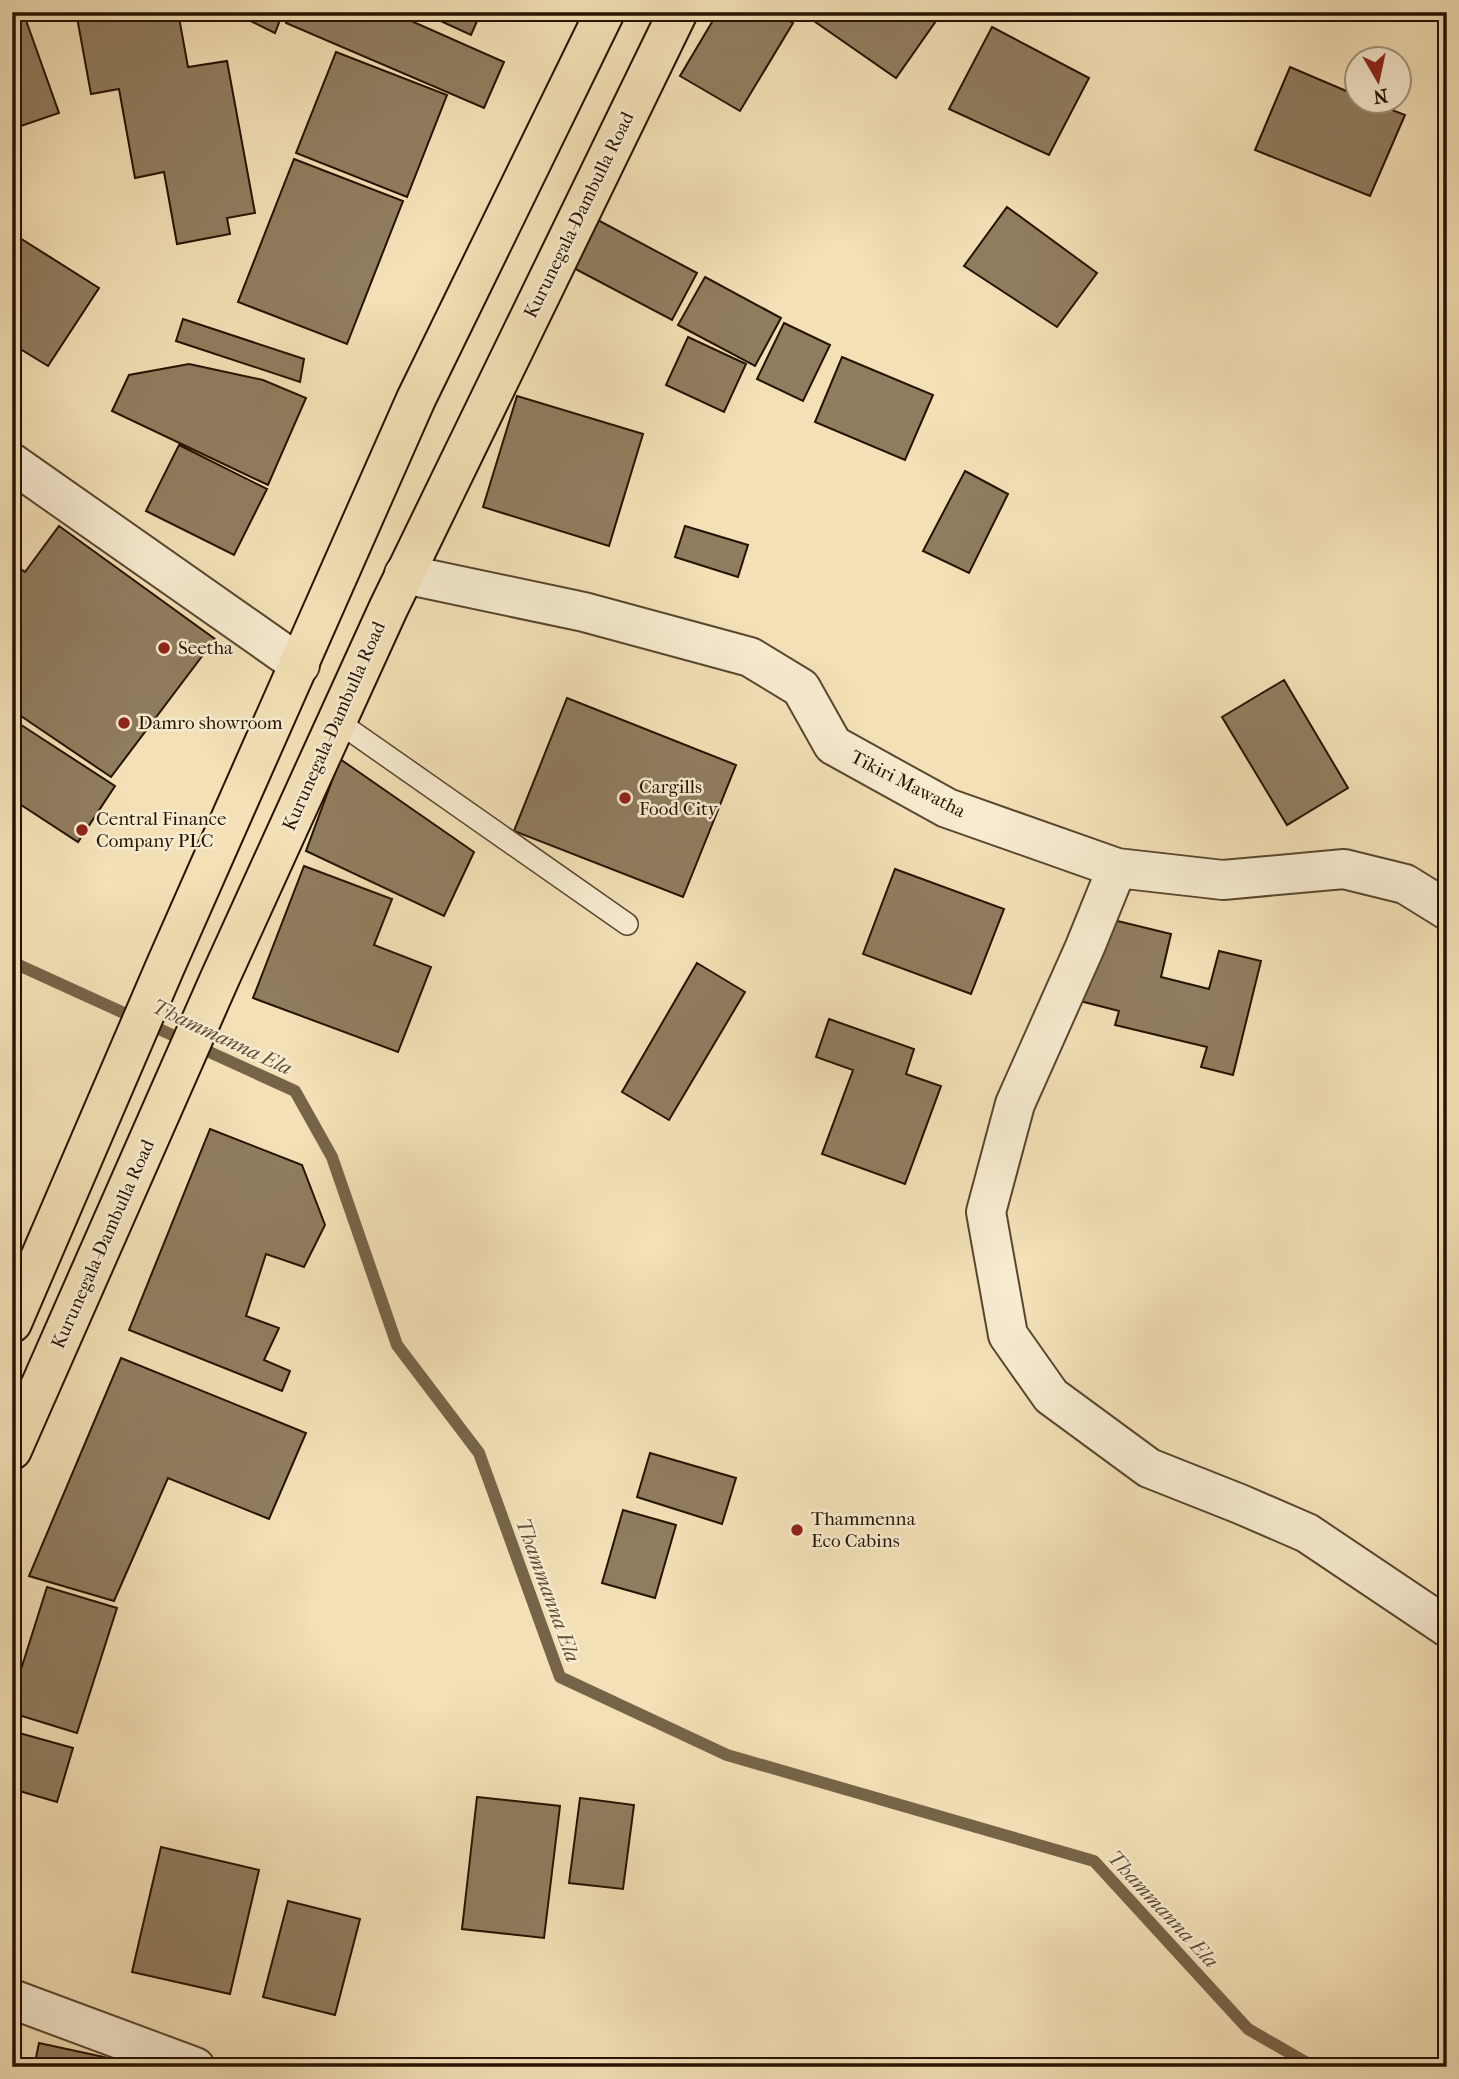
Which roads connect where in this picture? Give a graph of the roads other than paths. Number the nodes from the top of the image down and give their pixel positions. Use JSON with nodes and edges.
{"nodes":[{"id":1,"x":605,"y":12,"type":"edge"},
{"id":2,"x":678,"y":12,"type":"edge"},
{"id":3,"x":12,"y":463,"type":"edge"},
{"id":4,"x":404,"y":574,"type":"junction"},
{"id":5,"x":300,"y":665,"type":"junction"},
{"id":6,"x":337,"y":721,"type":"junction"},
{"id":7,"x":1117,"y":868,"type":"junction"},
{"id":8,"x":1447,"y":910,"type":"edge"},
{"id":9,"x":627,"y":925,"type":"dead end"},
{"id":10,"x":12,"y":1323,"type":"edge"},
{"id":11,"x":12,"y":1450,"type":"edge"},
{"id":12,"x":1447,"y":1627,"type":"edge"},
{"id":13,"x":12,"y":1999,"type":"edge"},
{"id":14,"x":195,"y":2067,"type":"edge"}],
"edges":[{"from":1,"to":5,"type":"highway"},
{"from":2,"to":4,"type":"highway","name":"Kurunegala-Dambulla Road"},
{"from":3,"to":5,"type":"street"},
{"from":4,"to":6,"type":"highway","name":"Kurunegala-Dambulla Road"},
{"from":4,"to":7,"type":"street","name":"Tikiri Mawatha"},
{"from":5,"to":10,"type":"highway"},
{"from":6,"to":9,"type":"lane"},
{"from":6,"to":11,"type":"highway","name":"Kurunegala-Dambulla Road"},
{"from":7,"to":8,"type":"street","name":"Tikiri Mawatha"},
{"from":7,"to":12,"type":"street"},
{"from":13,"to":14,"type":"street"}]}
